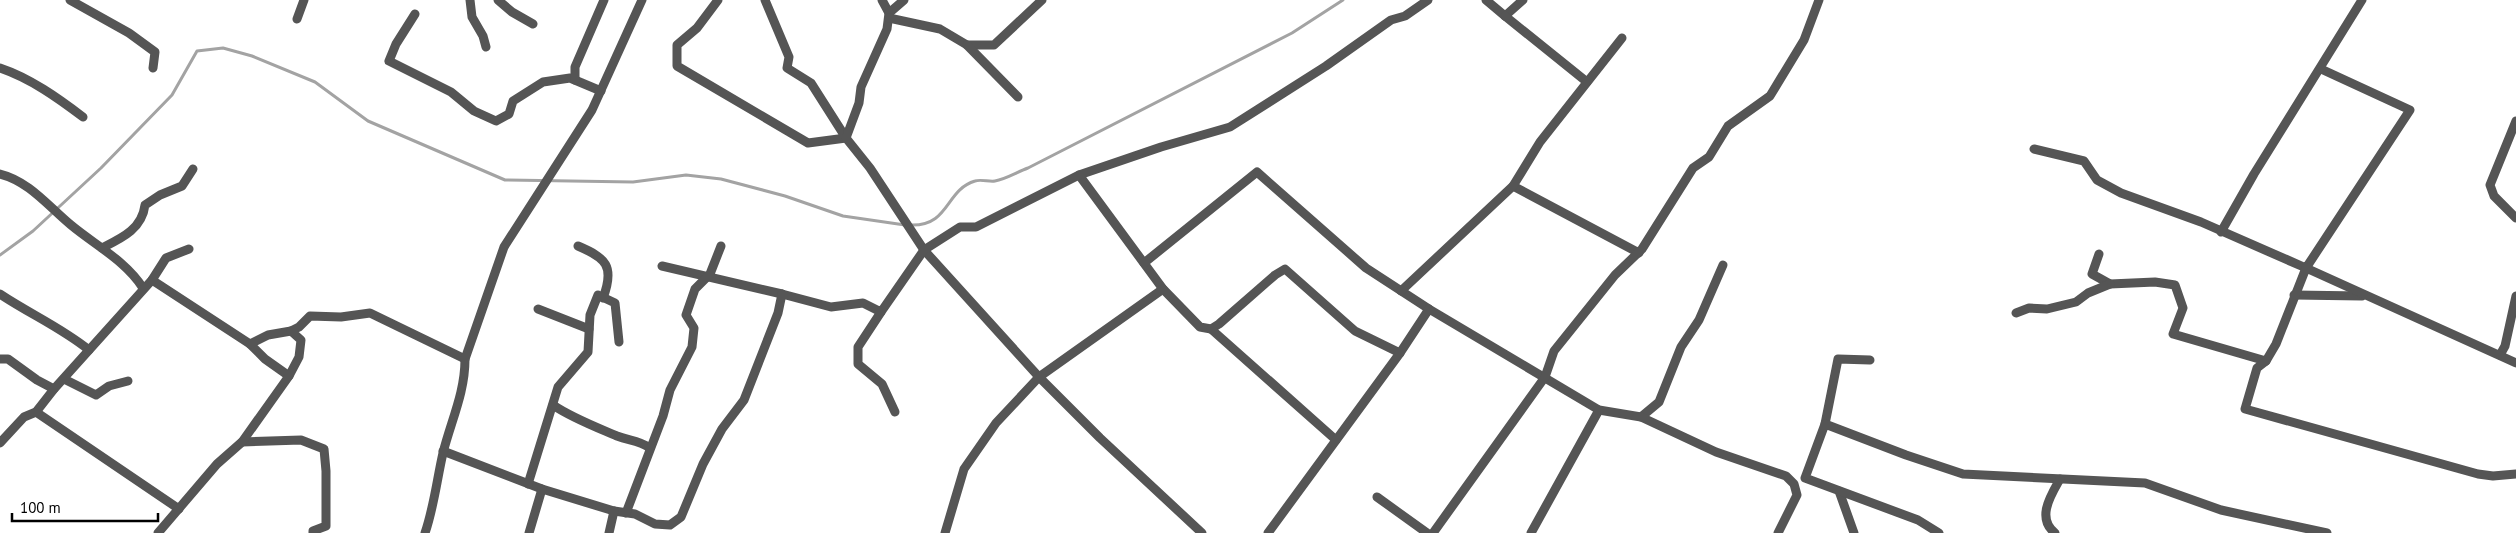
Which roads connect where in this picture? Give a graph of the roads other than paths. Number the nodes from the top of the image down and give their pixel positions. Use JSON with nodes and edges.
{"nodes":[{"id":1,"x":70,"y":0,"type":"edge"},
{"id":2,"x":304,"y":0,"type":"edge"},
{"id":3,"x":470,"y":0,"type":"edge"},
{"id":4,"x":498,"y":0,"type":"edge"},
{"id":5,"x":604,"y":0,"type":"edge"},
{"id":6,"x":642,"y":0,"type":"edge"},
{"id":7,"x":718,"y":0,"type":"edge"},
{"id":8,"x":766,"y":0,"type":"edge"},
{"id":9,"x":882,"y":0,"type":"edge"},
{"id":10,"x":904,"y":0,"type":"edge"},
{"id":11,"x":1042,"y":0,"type":"edge"},
{"id":12,"x":1428,"y":0,"type":"edge"},
{"id":13,"x":1486,"y":0,"type":"edge"},
{"id":14,"x":1523,"y":0,"type":"edge"},
{"id":15,"x":1819,"y":0,"type":"edge"},
{"id":16,"x":2362,"y":0,"type":"edge"},
{"id":17,"x":414,"y":14,"type":"dead end"},
{"id":18,"x":889,"y":16,"type":"junction"},
{"id":19,"x":1505,"y":16,"type":"junction"},
{"id":20,"x":297,"y":19,"type":"dead end"},
{"id":21,"x":533,"y":24,"type":"dead end"},
{"id":22,"x":1622,"y":38,"type":"dead end"},
{"id":23,"x":967,"y":44,"type":"junction"},
{"id":24,"x":486,"y":48,"type":"dead end"},
{"id":25,"x":0,"y":68,"type":"edge"},
{"id":26,"x":152,"y":68,"type":"dead end"},
{"id":27,"x":2321,"y":69,"type":"junction"},
{"id":28,"x":574,"y":80,"type":"junction"},
{"id":29,"x":1587,"y":82,"type":"junction"},
{"id":30,"x":601,"y":91,"type":"junction"},
{"id":31,"x":1018,"y":97,"type":"dead end"},
{"id":32,"x":83,"y":117,"type":"dead end"},
{"id":33,"x":2516,"y":121,"type":"edge"},
{"id":34,"x":846,"y":138,"type":"junction"},
{"id":35,"x":2034,"y":149,"type":"dead end"},
{"id":36,"x":193,"y":169,"type":"dead end"},
{"id":37,"x":0,"y":174,"type":"edge"},
{"id":38,"x":1079,"y":175,"type":"junction"},
{"id":39,"x":1513,"y":186,"type":"junction"},
{"id":40,"x":2516,"y":218,"type":"edge"},
{"id":41,"x":2221,"y":232,"type":"junction"},
{"id":42,"x":578,"y":246,"type":"dead end"},
{"id":43,"x":721,"y":246,"type":"dead end"},
{"id":44,"x":102,"y":248,"type":"junction"},
{"id":45,"x":189,"y":250,"type":"dead end"},
{"id":46,"x":924,"y":250,"type":"junction"},
{"id":47,"x":1639,"y":253,"type":"junction"},
{"id":48,"x":2099,"y":254,"type":"dead end"},
{"id":49,"x":1144,"y":263,"type":"junction"},
{"id":50,"x":1723,"y":265,"type":"dead end"},
{"id":51,"x":662,"y":266,"type":"dead end"},
{"id":52,"x":2306,"y":268,"type":"junction"},
{"id":53,"x":706,"y":278,"type":"junction"},
{"id":54,"x":152,"y":280,"type":"junction"},
{"id":55,"x":2110,"y":284,"type":"junction"},
{"id":56,"x":143,"y":288,"type":"junction"},
{"id":57,"x":1163,"y":289,"type":"junction"},
{"id":58,"x":1401,"y":291,"type":"junction"},
{"id":59,"x":0,"y":294,"type":"edge"},
{"id":60,"x":782,"y":294,"type":"junction"},
{"id":61,"x":2294,"y":295,"type":"junction"},
{"id":62,"x":2365,"y":296,"type":"junction"},
{"id":63,"x":2516,"y":296,"type":"edge"},
{"id":64,"x":603,"y":298,"type":"junction"},
{"id":65,"x":538,"y":309,"type":"dead end"},
{"id":66,"x":1429,"y":309,"type":"junction"},
{"id":67,"x":881,"y":312,"type":"junction"},
{"id":68,"x":2016,"y":313,"type":"dead end"},
{"id":69,"x":589,"y":329,"type":"junction"},
{"id":70,"x":1211,"y":329,"type":"junction"},
{"id":71,"x":290,"y":330,"type":"junction"},
{"id":72,"x":619,"y":342,"type":"dead end"},
{"id":73,"x":250,"y":344,"type":"junction"},
{"id":74,"x":89,"y":350,"type":"junction"},
{"id":75,"x":1400,"y":353,"type":"junction"},
{"id":76,"x":2500,"y":355,"type":"junction"},
{"id":77,"x":465,"y":359,"type":"junction"},
{"id":78,"x":1870,"y":360,"type":"dead end"},
{"id":79,"x":0,"y":361,"type":"edge"},
{"id":80,"x":2266,"y":361,"type":"junction"},
{"id":81,"x":2516,"y":363,"type":"edge"},
{"id":82,"x":289,"y":376,"type":"junction"},
{"id":83,"x":1039,"y":377,"type":"junction"},
{"id":84,"x":1546,"y":377,"type":"junction"},
{"id":85,"x":64,"y":380,"type":"junction"},
{"id":86,"x":128,"y":381,"type":"dead end"},
{"id":87,"x":54,"y":389,"type":"junction"},
{"id":88,"x":553,"y":404,"type":"junction"},
{"id":89,"x":1599,"y":410,"type":"junction"},
{"id":90,"x":36,"y":412,"type":"junction"},
{"id":91,"x":895,"y":412,"type":"dead end"},
{"id":92,"x":1641,"y":417,"type":"junction"},
{"id":93,"x":1825,"y":424,"type":"junction"},
{"id":94,"x":1336,"y":440,"type":"junction"},
{"id":95,"x":242,"y":442,"type":"junction"},
{"id":96,"x":0,"y":444,"type":"edge"},
{"id":97,"x":650,"y":448,"type":"junction"},
{"id":98,"x":443,"y":451,"type":"junction"},
{"id":99,"x":2516,"y":474,"type":"edge"},
{"id":100,"x":1805,"y":478,"type":"junction"},
{"id":101,"x":2060,"y":479,"type":"junction"},
{"id":102,"x":528,"y":484,"type":"junction"},
{"id":103,"x":1794,"y":484,"type":"junction"},
{"id":104,"x":542,"y":489,"type":"junction"},
{"id":105,"x":1839,"y":491,"type":"junction"},
{"id":106,"x":1377,"y":497,"type":"dead end"},
{"id":107,"x":179,"y":509,"type":"junction"},
{"id":108,"x":614,"y":511,"type":"junction"},
{"id":109,"x":626,"y":513,"type":"junction"},
{"id":110,"x":1198,"y":531,"type":"edge"},
{"id":111,"x":2054,"y":532,"type":"edge"},
{"id":112,"x":158,"y":533,"type":"edge"},
{"id":113,"x":313,"y":533,"type":"edge"},
{"id":114,"x":425,"y":533,"type":"edge"},
{"id":115,"x":529,"y":533,"type":"edge"},
{"id":116,"x":609,"y":533,"type":"edge"},
{"id":117,"x":945,"y":533,"type":"edge"},
{"id":118,"x":1268,"y":533,"type":"edge"},
{"id":119,"x":1427,"y":533,"type":"edge"},
{"id":120,"x":1433,"y":533,"type":"edge"},
{"id":121,"x":1531,"y":533,"type":"edge"},
{"id":122,"x":1778,"y":533,"type":"edge"},
{"id":123,"x":1854,"y":533,"type":"edge"},
{"id":124,"x":1939,"y":533,"type":"edge"},
{"id":125,"x":2327,"y":533,"type":"edge"}],
"edges":[{"from":1,"to":26,"type":"street"},
{"from":2,"to":20,"type":"street"},
{"from":3,"to":24,"type":"street"},
{"from":4,"to":21,"type":"street"},
{"from":5,"to":28,"type":"street"},
{"from":6,"to":30,"type":"street"},
{"from":7,"to":34,"type":"street"},
{"from":8,"to":34,"type":"street"},
{"from":9,"to":18,"type":"street"},
{"from":10,"to":18,"type":"street"},
{"from":11,"to":23,"type":"street"},
{"from":12,"to":38,"type":"street"},
{"from":13,"to":19,"type":"street"},
{"from":14,"to":19,"type":"street"},
{"from":15,"to":47,"type":"street"},
{"from":16,"to":27,"type":"street"},
{"from":17,"to":28,"type":"street"},
{"from":18,"to":23,"type":"street"},
{"from":18,"to":34,"type":"street"},
{"from":19,"to":29,"type":"street"},
{"from":22,"to":29,"type":"street"},
{"from":23,"to":31,"type":"street"},
{"from":25,"to":32,"type":"street"},
{"from":27,"to":41,"type":"street"},
{"from":27,"to":52,"type":"street"},
{"from":28,"to":30,"type":"street"},
{"from":29,"to":39,"type":"street"},
{"from":30,"to":77,"type":"street"},
{"from":33,"to":40,"type":"street"},
{"from":34,"to":46,"type":"street"},
{"from":35,"to":41,"type":"street"},
{"from":36,"to":44,"type":"street"},
{"from":37,"to":44,"type":"street"},
{"from":38,"to":46,"type":"street"},
{"from":38,"to":49,"type":"street"},
{"from":39,"to":47,"type":"street"},
{"from":39,"to":58,"type":"street"},
{"from":41,"to":52,"type":"street"},
{"from":42,"to":64,"type":"street"},
{"from":43,"to":53,"type":"street"},
{"from":44,"to":56,"type":"street"},
{"from":45,"to":54,"type":"street"},
{"from":46,"to":67,"type":"street"},
{"from":46,"to":83,"type":"street"},
{"from":47,"to":84,"type":"street"},
{"from":48,"to":55,"type":"street"},
{"from":49,"to":57,"type":"street"},
{"from":49,"to":58,"type":"street"},
{"from":50,"to":92,"type":"street"},
{"from":51,"to":53,"type":"street"},
{"from":52,"to":61,"type":"street"},
{"from":52,"to":62,"type":"street"},
{"from":53,"to":60,"type":"street"},
{"from":53,"to":97,"type":"street"},
{"from":54,"to":56,"type":"street"},
{"from":54,"to":73,"type":"street"},
{"from":55,"to":68,"type":"street"},
{"from":55,"to":80,"type":"street"},
{"from":56,"to":74,"type":"street"},
{"from":57,"to":70,"type":"street"},
{"from":57,"to":83,"type":"street"},
{"from":58,"to":66,"type":"street"},
{"from":59,"to":74,"type":"street"},
{"from":60,"to":67,"type":"street"},
{"from":60,"to":109,"type":"street"},
{"from":61,"to":62,"type":"street"},
{"from":61,"to":80,"type":"street"},
{"from":62,"to":76,"type":"street"},
{"from":63,"to":76,"type":"street"},
{"from":64,"to":69,"type":"street"},
{"from":64,"to":72,"type":"street"},
{"from":65,"to":69,"type":"street"},
{"from":66,"to":75,"type":"street"},
{"from":66,"to":84,"type":"street"},
{"from":67,"to":91,"type":"street"},
{"from":69,"to":88,"type":"street"},
{"from":70,"to":75,"type":"street"},
{"from":70,"to":94,"type":"street"},
{"from":71,"to":73,"type":"street"},
{"from":71,"to":77,"type":"street"},
{"from":71,"to":82,"type":"street"},
{"from":73,"to":82,"type":"street"},
{"from":74,"to":85,"type":"street"},
{"from":75,"to":94,"type":"street"},
{"from":76,"to":81,"type":"street"},
{"from":77,"to":98,"type":"street"},
{"from":78,"to":93,"type":"street"},
{"from":79,"to":87,"type":"street"},
{"from":80,"to":99,"type":"street"},
{"from":82,"to":95,"type":"street"},
{"from":83,"to":110,"type":"street"},
{"from":83,"to":117,"type":"street"},
{"from":84,"to":89,"type":"street"},
{"from":84,"to":120,"type":"street"},
{"from":85,"to":86,"type":"street"},
{"from":85,"to":87,"type":"street"},
{"from":87,"to":90,"type":"street"},
{"from":88,"to":97,"type":"street"},
{"from":88,"to":102,"type":"street"},
{"from":89,"to":92,"type":"street"},
{"from":89,"to":121,"type":"street"},
{"from":90,"to":96,"type":"street"},
{"from":90,"to":107,"type":"street"},
{"from":92,"to":103,"type":"street"},
{"from":93,"to":100,"type":"street"},
{"from":93,"to":101,"type":"street"},
{"from":94,"to":118,"type":"street"},
{"from":95,"to":107,"type":"street"},
{"from":95,"to":113,"type":"street"},
{"from":97,"to":109,"type":"street"},
{"from":98,"to":102,"type":"street"},
{"from":98,"to":114,"type":"street"},
{"from":100,"to":103,"type":"street"},
{"from":100,"to":105,"type":"street"},
{"from":101,"to":111,"type":"street"},
{"from":101,"to":125,"type":"street"},
{"from":102,"to":104,"type":"street"},
{"from":103,"to":122,"type":"street"},
{"from":104,"to":108,"type":"street"},
{"from":104,"to":115,"type":"street"},
{"from":105,"to":123,"type":"street"},
{"from":105,"to":124,"type":"street"},
{"from":106,"to":119,"type":"street"},
{"from":107,"to":112,"type":"street"},
{"from":108,"to":109,"type":"street"},
{"from":108,"to":116,"type":"street"}]}
